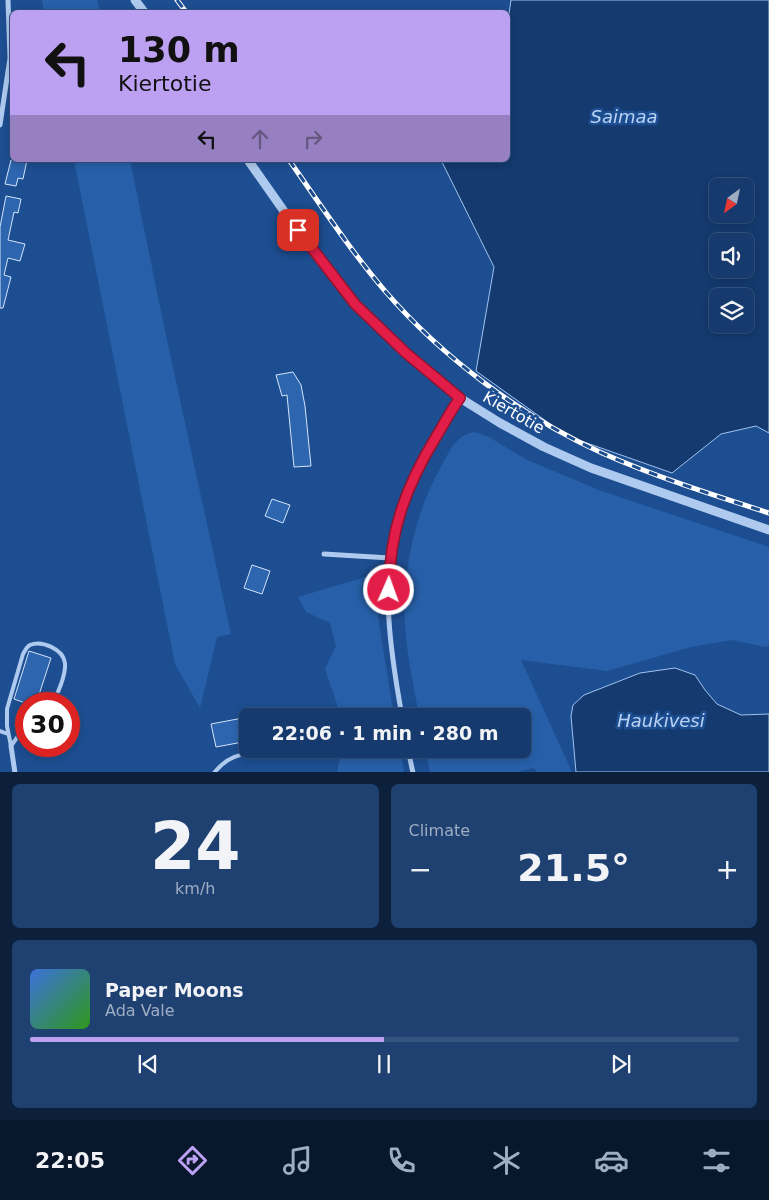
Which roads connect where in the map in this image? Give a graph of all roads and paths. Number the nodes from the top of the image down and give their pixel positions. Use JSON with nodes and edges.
{"nodes":[{"id":1,"x":8,"y":0,"type":"edge"},
{"id":2,"x":0,"y":125,"type":"edge"},
{"id":3,"x":249,"y":162,"type":"edge"},
{"id":4,"x":460,"y":398,"type":"junction"},
{"id":5,"x":769,"y":530,"type":"edge"},
{"id":6,"x":324,"y":554,"type":"dead end"},
{"id":7,"x":390,"y":558,"type":"junction"},
{"id":8,"x":56,"y":692,"type":"edge"},
{"id":9,"x":401,"y":708,"type":"edge"},
{"id":10,"x":0,"y":732,"type":"edge"},
{"id":11,"x":8,"y":734,"type":"junction"},
{"id":12,"x":15,"y":740,"type":"edge"},
{"id":13,"x":11,"y":746,"type":"junction"},
{"id":14,"x":239,"y":755,"type":"edge"},
{"id":15,"x":410,"y":758,"type":"edge"},
{"id":16,"x":15,"y":772,"type":"edge"},
{"id":17,"x":214,"y":772,"type":"edge"},
{"id":18,"x":412,"y":772,"type":"edge"}],
"edges":[{"from":1,"to":2,"type":"street"},
{"from":3,"to":4,"type":"street","name":"Kiertotie"},
{"from":4,"to":5,"type":"street","name":"Kiertotie"},
{"from":4,"to":7,"type":"street"},
{"from":6,"to":7,"type":"street"},
{"from":7,"to":9,"type":"street"},
{"from":8,"to":11,"type":"lane"},
{"from":10,"to":11,"type":"lane"},
{"from":11,"to":13,"type":"lane"},
{"from":12,"to":13,"type":"lane"},
{"from":13,"to":16,"type":"street"},
{"from":14,"to":17,"type":"lane"},
{"from":15,"to":18,"type":"street"}]}
